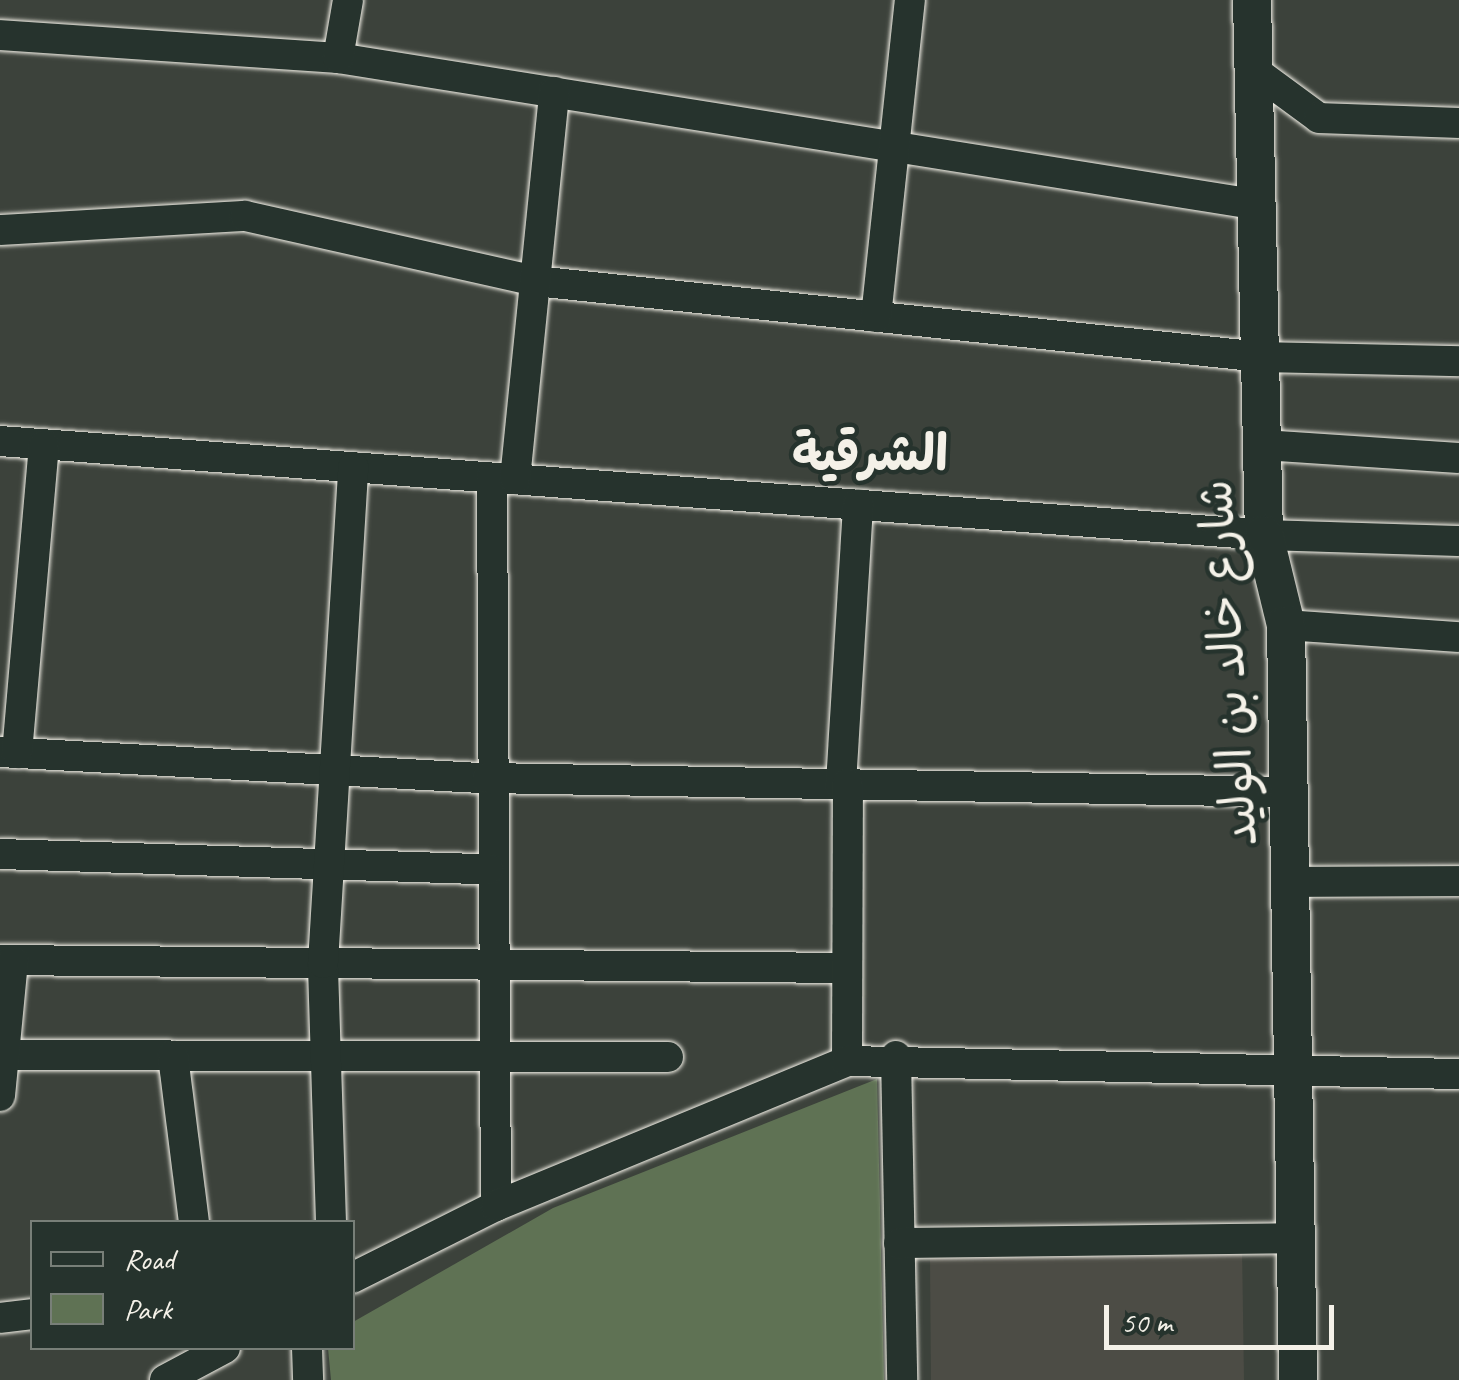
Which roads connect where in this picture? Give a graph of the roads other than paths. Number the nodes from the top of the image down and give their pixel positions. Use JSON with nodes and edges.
{"nodes":[{"id":1,"x":348,"y":0,"type":"edge"},
{"id":2,"x":910,"y":0,"type":"edge"},
{"id":3,"x":1252,"y":0,"type":"edge"},
{"id":4,"x":0,"y":35,"type":"edge"},
{"id":5,"x":338,"y":58,"type":"junction"},
{"id":6,"x":1255,"y":71,"type":"junction"},
{"id":7,"x":554,"y":92,"type":"junction"},
{"id":8,"x":1459,"y":123,"type":"edge"},
{"id":9,"x":894,"y":146,"type":"junction"},
{"id":10,"x":1260,"y":205,"type":"junction"},
{"id":11,"x":0,"y":230,"type":"edge"},
{"id":12,"x":535,"y":281,"type":"junction"},
{"id":13,"x":876,"y":316,"type":"junction"},
{"id":14,"x":1262,"y":357,"type":"junction"},
{"id":15,"x":1459,"y":361,"type":"edge"},
{"id":16,"x":0,"y":441,"type":"edge"},
{"id":17,"x":44,"y":444,"type":"junction"},
{"id":18,"x":1263,"y":445,"type":"junction"},
{"id":19,"x":1459,"y":458,"type":"edge"},
{"id":20,"x":353,"y":468,"type":"junction"},
{"id":21,"x":503,"y":478,"type":"junction"},
{"id":22,"x":858,"y":504,"type":"junction"},
{"id":23,"x":1264,"y":535,"type":"junction"},
{"id":24,"x":1459,"y":541,"type":"edge"},
{"id":25,"x":1286,"y":625,"type":"junction"},
{"id":26,"x":1459,"y":637,"type":"edge"},
{"id":27,"x":8,"y":753,"type":"edge"},
{"id":28,"x":336,"y":770,"type":"junction"},
{"id":29,"x":487,"y":778,"type":"junction"},
{"id":30,"x":844,"y":784,"type":"junction"},
{"id":31,"x":1290,"y":792,"type":"junction"},
{"id":32,"x":0,"y":854,"type":"edge"},
{"id":33,"x":330,"y":864,"type":"junction"},
{"id":34,"x":489,"y":869,"type":"junction"},
{"id":35,"x":1459,"y":881,"type":"edge"},
{"id":36,"x":1293,"y":882,"type":"junction"},
{"id":37,"x":6,"y":960,"type":"edge"},
{"id":38,"x":323,"y":963,"type":"junction"},
{"id":39,"x":491,"y":964,"type":"junction"},
{"id":40,"x":844,"y":968,"type":"junction"},
{"id":41,"x":1,"y":1056,"type":"edge"},
{"id":42,"x":173,"y":1056,"type":"junction"},
{"id":43,"x":322,"y":1056,"type":"junction"},
{"id":44,"x":896,"y":1056,"type":"junction"},
{"id":45,"x":493,"y":1057,"type":"junction"},
{"id":46,"x":668,"y":1057,"type":"dead end"},
{"id":47,"x":846,"y":1060,"type":"junction"},
{"id":48,"x":1292,"y":1073,"type":"junction"},
{"id":49,"x":1459,"y":1074,"type":"edge"},
{"id":50,"x":0,"y":1096,"type":"edge"},
{"id":51,"x":496,"y":1206,"type":"junction"},
{"id":52,"x":194,"y":1220,"type":"edge"},
{"id":53,"x":331,"y":1220,"type":"edge"},
{"id":54,"x":1295,"y":1238,"type":"junction"},
{"id":55,"x":900,"y":1243,"type":"junction"},
{"id":56,"x":355,"y":1276,"type":"edge"},
{"id":57,"x":30,"y":1314,"type":"edge"},
{"id":58,"x":0,"y":1318,"type":"edge"},
{"id":59,"x":221,"y":1350,"type":"edge"},
{"id":60,"x":307,"y":1350,"type":"edge"},
{"id":61,"x":165,"y":1380,"type":"edge"},
{"id":62,"x":308,"y":1380,"type":"edge"},
{"id":63,"x":902,"y":1380,"type":"edge"},
{"id":64,"x":1298,"y":1380,"type":"edge"}],
"edges":[{"from":1,"to":5,"type":"street"},
{"from":2,"to":9,"type":"street"},
{"from":3,"to":6,"type":"main road","name":"شارع خالد بن الوليد"},
{"from":4,"to":5,"type":"street"},
{"from":5,"to":7,"type":"street"},
{"from":6,"to":8,"type":"street"},
{"from":6,"to":10,"type":"main road","name":"شارع خالد بن الوليد"},
{"from":7,"to":9,"type":"street"},
{"from":7,"to":12,"type":"street"},
{"from":9,"to":10,"type":"street"},
{"from":9,"to":13,"type":"street"},
{"from":10,"to":14,"type":"main road","name":"شارع خالد بن الوليد"},
{"from":11,"to":12,"type":"street"},
{"from":12,"to":13,"type":"street"},
{"from":12,"to":21,"type":"street"},
{"from":13,"to":14,"type":"street"},
{"from":14,"to":15,"type":"street"},
{"from":14,"to":18,"type":"main road","name":"شارع خالد بن الوليد"},
{"from":16,"to":17,"type":"street"},
{"from":17,"to":20,"type":"street"},
{"from":17,"to":27,"type":"street"},
{"from":18,"to":19,"type":"street"},
{"from":18,"to":23,"type":"main road","name":"شارع خالد بن الوليد"},
{"from":20,"to":21,"type":"street"},
{"from":20,"to":28,"type":"street"},
{"from":21,"to":22,"type":"street"},
{"from":21,"to":29,"type":"street"},
{"from":22,"to":23,"type":"street"},
{"from":22,"to":30,"type":"street"},
{"from":23,"to":24,"type":"street"},
{"from":23,"to":25,"type":"main road","name":"شارع خالد بن الوليد"},
{"from":25,"to":26,"type":"street"},
{"from":25,"to":31,"type":"main road","name":"شارع خالد بن الوليد"},
{"from":27,"to":28,"type":"street"},
{"from":28,"to":29,"type":"street"},
{"from":28,"to":33,"type":"street"},
{"from":29,"to":30,"type":"street"},
{"from":29,"to":34,"type":"street"},
{"from":30,"to":31,"type":"street"},
{"from":30,"to":40,"type":"street"},
{"from":31,"to":36,"type":"main road","name":"شارع خالد بن الوليد"},
{"from":32,"to":33,"type":"street"},
{"from":33,"to":34,"type":"street"},
{"from":33,"to":38,"type":"street"},
{"from":34,"to":39,"type":"street"},
{"from":35,"to":36,"type":"street"},
{"from":36,"to":48,"type":"main road","name":"شارع خالد بن الوليد"},
{"from":37,"to":38,"type":"street"},
{"from":37,"to":41,"type":"street"},
{"from":38,"to":39,"type":"street"},
{"from":38,"to":43,"type":"street"},
{"from":39,"to":40,"type":"street"},
{"from":39,"to":45,"type":"street"},
{"from":40,"to":47,"type":"street"},
{"from":41,"to":42,"type":"street"},
{"from":41,"to":50,"type":"street"},
{"from":42,"to":43,"type":"street"},
{"from":42,"to":52,"type":"street"},
{"from":43,"to":45,"type":"street"},
{"from":43,"to":53,"type":"street"},
{"from":44,"to":47,"type":"street"},
{"from":44,"to":48,"type":"street"},
{"from":44,"to":55,"type":"street"},
{"from":45,"to":46,"type":"street"},
{"from":45,"to":51,"type":"street"},
{"from":47,"to":51,"type":"street"},
{"from":48,"to":49,"type":"street"},
{"from":48,"to":54,"type":"main road","name":"شارع خالد بن الوليد"},
{"from":51,"to":56,"type":"street"},
{"from":54,"to":55,"type":"street"},
{"from":54,"to":64,"type":"main road","name":"شارع خالد بن الوليد"},
{"from":55,"to":63,"type":"street"},
{"from":57,"to":58,"type":"street"},
{"from":59,"to":61,"type":"street"},
{"from":60,"to":62,"type":"street"}]}
